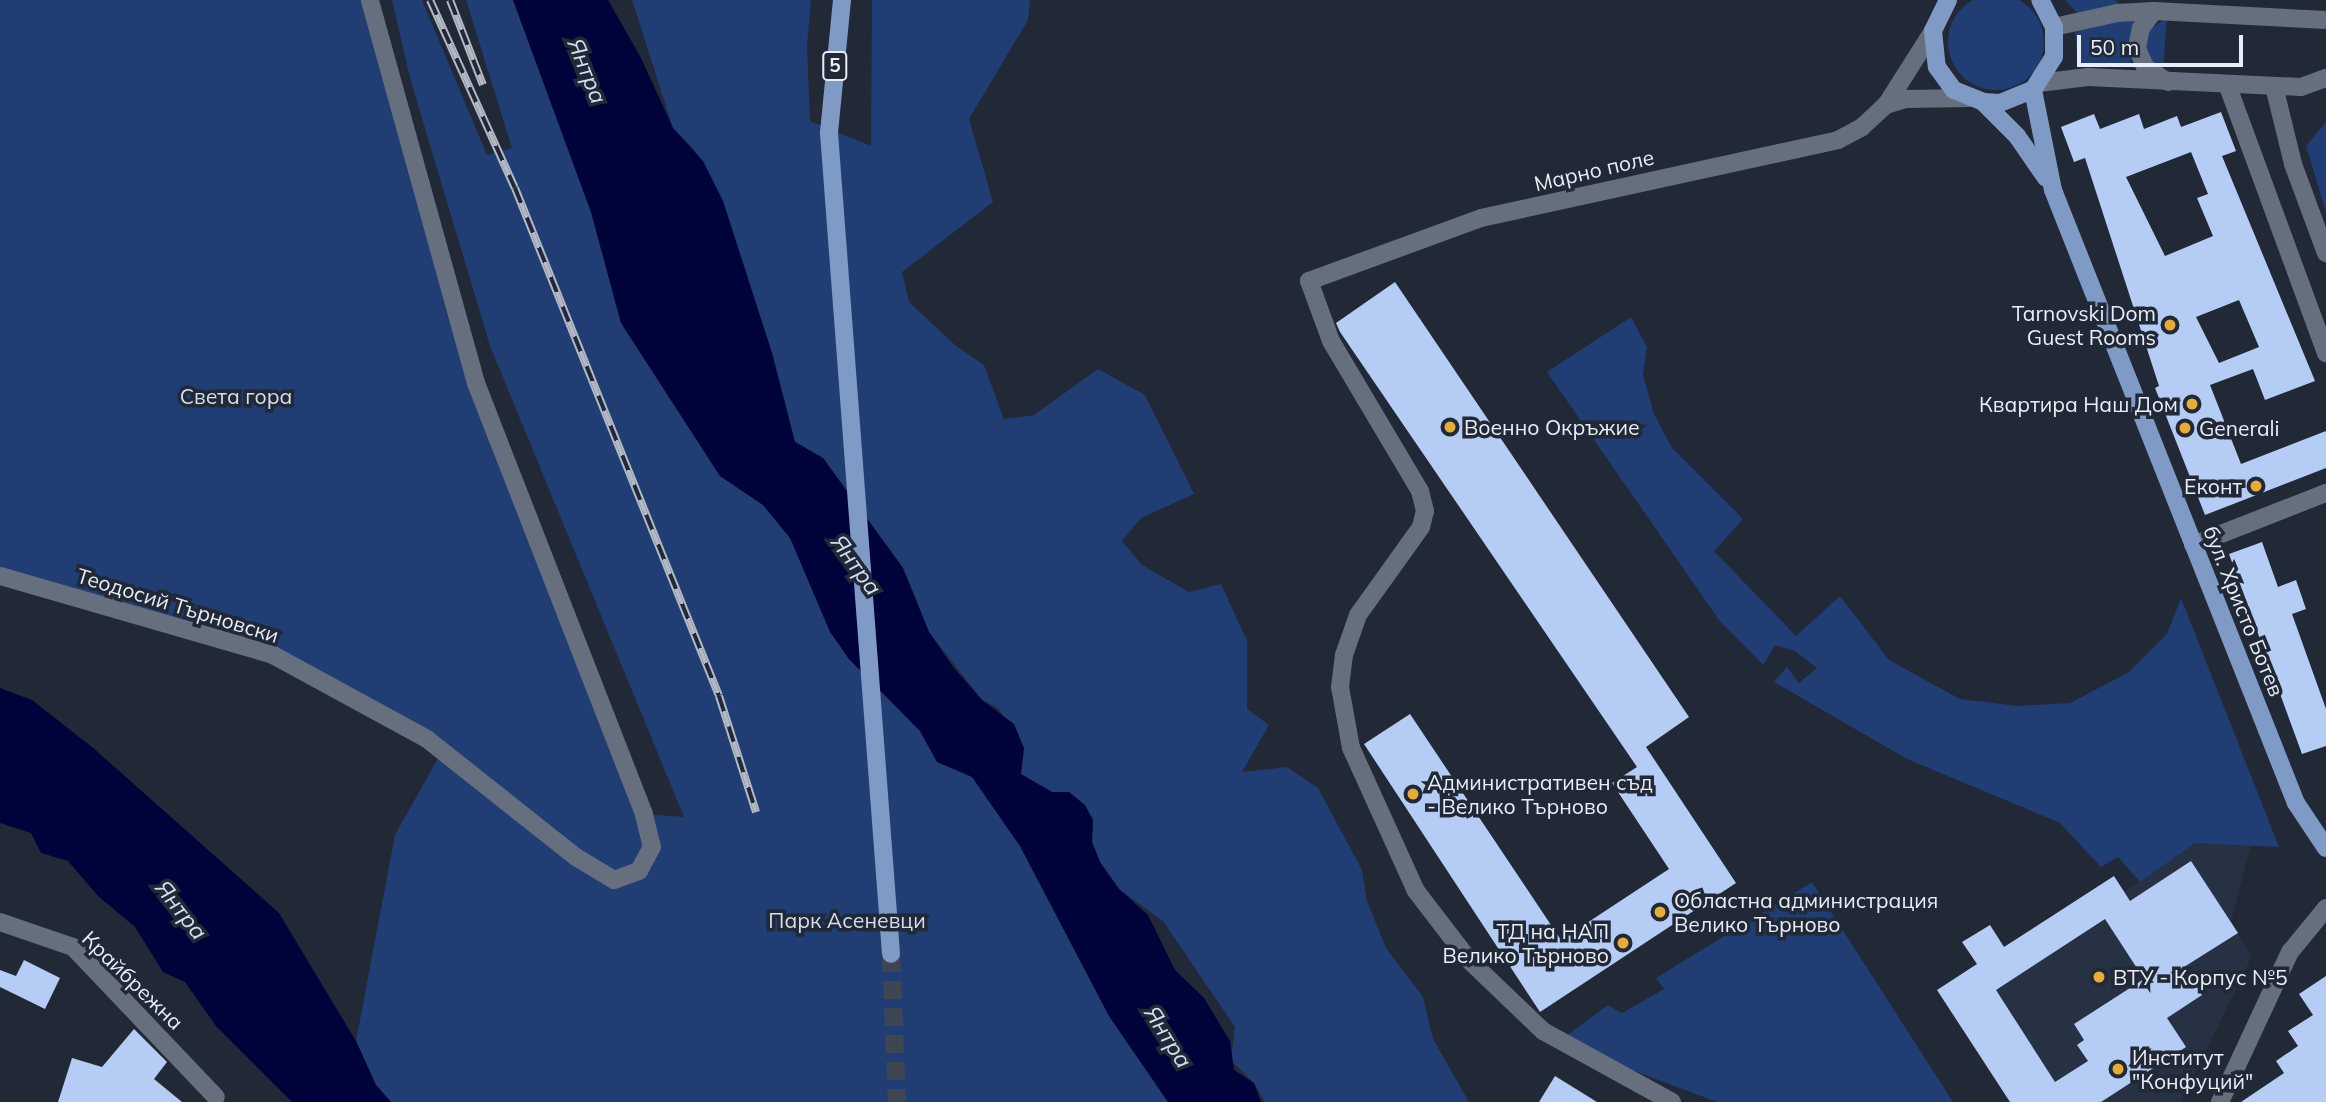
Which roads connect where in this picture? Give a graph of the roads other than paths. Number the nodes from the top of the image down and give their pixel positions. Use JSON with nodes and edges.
{"nodes":[{"id":1,"x":370,"y":0,"type":"edge"},
{"id":2,"x":842,"y":0,"type":"edge"},
{"id":3,"x":2042,"y":0,"type":"edge"},
{"id":4,"x":2124,"y":0,"type":"edge"},
{"id":5,"x":1944,"y":3,"type":"edge"},
{"id":6,"x":2154,"y":11,"type":"junction"},
{"id":7,"x":2326,"y":20,"type":"edge"},
{"id":8,"x":2054,"y":27,"type":"junction"},
{"id":9,"x":1933,"y":31,"type":"junction"},
{"id":10,"x":2326,"y":78,"type":"edge"},
{"id":11,"x":2169,"y":83,"type":"junction"},
{"id":12,"x":2227,"y":84,"type":"junction"},
{"id":13,"x":2274,"y":86,"type":"junction"},
{"id":14,"x":2036,"y":87,"type":"junction"},
{"id":15,"x":1976,"y":100,"type":"junction"},
{"id":16,"x":1886,"y":105,"type":"junction"},
{"id":17,"x":2053,"y":190,"type":"junction"},
{"id":18,"x":2326,"y":253,"type":"edge"},
{"id":19,"x":2326,"y":353,"type":"edge"},
{"id":20,"x":2326,"y":493,"type":"edge"},
{"id":21,"x":2193,"y":545,"type":"junction"},
{"id":22,"x":0,"y":576,"type":"edge"},
{"id":23,"x":2326,"y":848,"type":"edge"},
{"id":24,"x":2326,"y":908,"type":"edge"},
{"id":25,"x":0,"y":922,"type":"edge"},
{"id":26,"x":891,"y":954,"type":"tunnel mouth"},
{"id":27,"x":216,"y":1097,"type":"dead end"},
{"id":28,"x":1672,"y":1102,"type":"edge"},
{"id":29,"x":2220,"y":1102,"type":"edge"}],
"edges":[{"from":1,"to":22,"type":"street","name":"Теодосий Търновски"},
{"from":2,"to":26,"type":"main road","number":"5"},
{"from":3,"to":8,"type":"main road"},
{"from":4,"to":6,"type":"street"},
{"from":5,"to":9,"type":"main road"},
{"from":6,"to":7,"type":"street"},
{"from":6,"to":8,"type":"street"},
{"from":6,"to":11,"type":"street"},
{"from":8,"to":14,"type":"main road"},
{"from":9,"to":15,"type":"main road","name":"бул. Христо Ботев"},
{"from":9,"to":16,"type":"street","name":"Марно поле"},
{"from":10,"to":13,"type":"street"},
{"from":11,"to":12,"type":"street"},
{"from":11,"to":14,"type":"street"},
{"from":12,"to":13,"type":"street"},
{"from":12,"to":19,"type":"street"},
{"from":13,"to":18,"type":"street"},
{"from":14,"to":15,"type":"main road"},
{"from":14,"to":17,"type":"main road","name":"бул. Христо Ботев"},
{"from":15,"to":16,"type":"street"},
{"from":15,"to":17,"type":"main road","name":"бул. Христо Ботев"},
{"from":16,"to":28,"type":"street","name":"Марно поле"},
{"from":17,"to":21,"type":"main road","name":"бул. Христо Ботев"},
{"from":20,"to":21,"type":"street"},
{"from":21,"to":23,"type":"main road","name":"бул. Христо Ботев"},
{"from":24,"to":29,"type":"street"},
{"from":25,"to":27,"type":"street","name":"Крайбрежна"}]}
